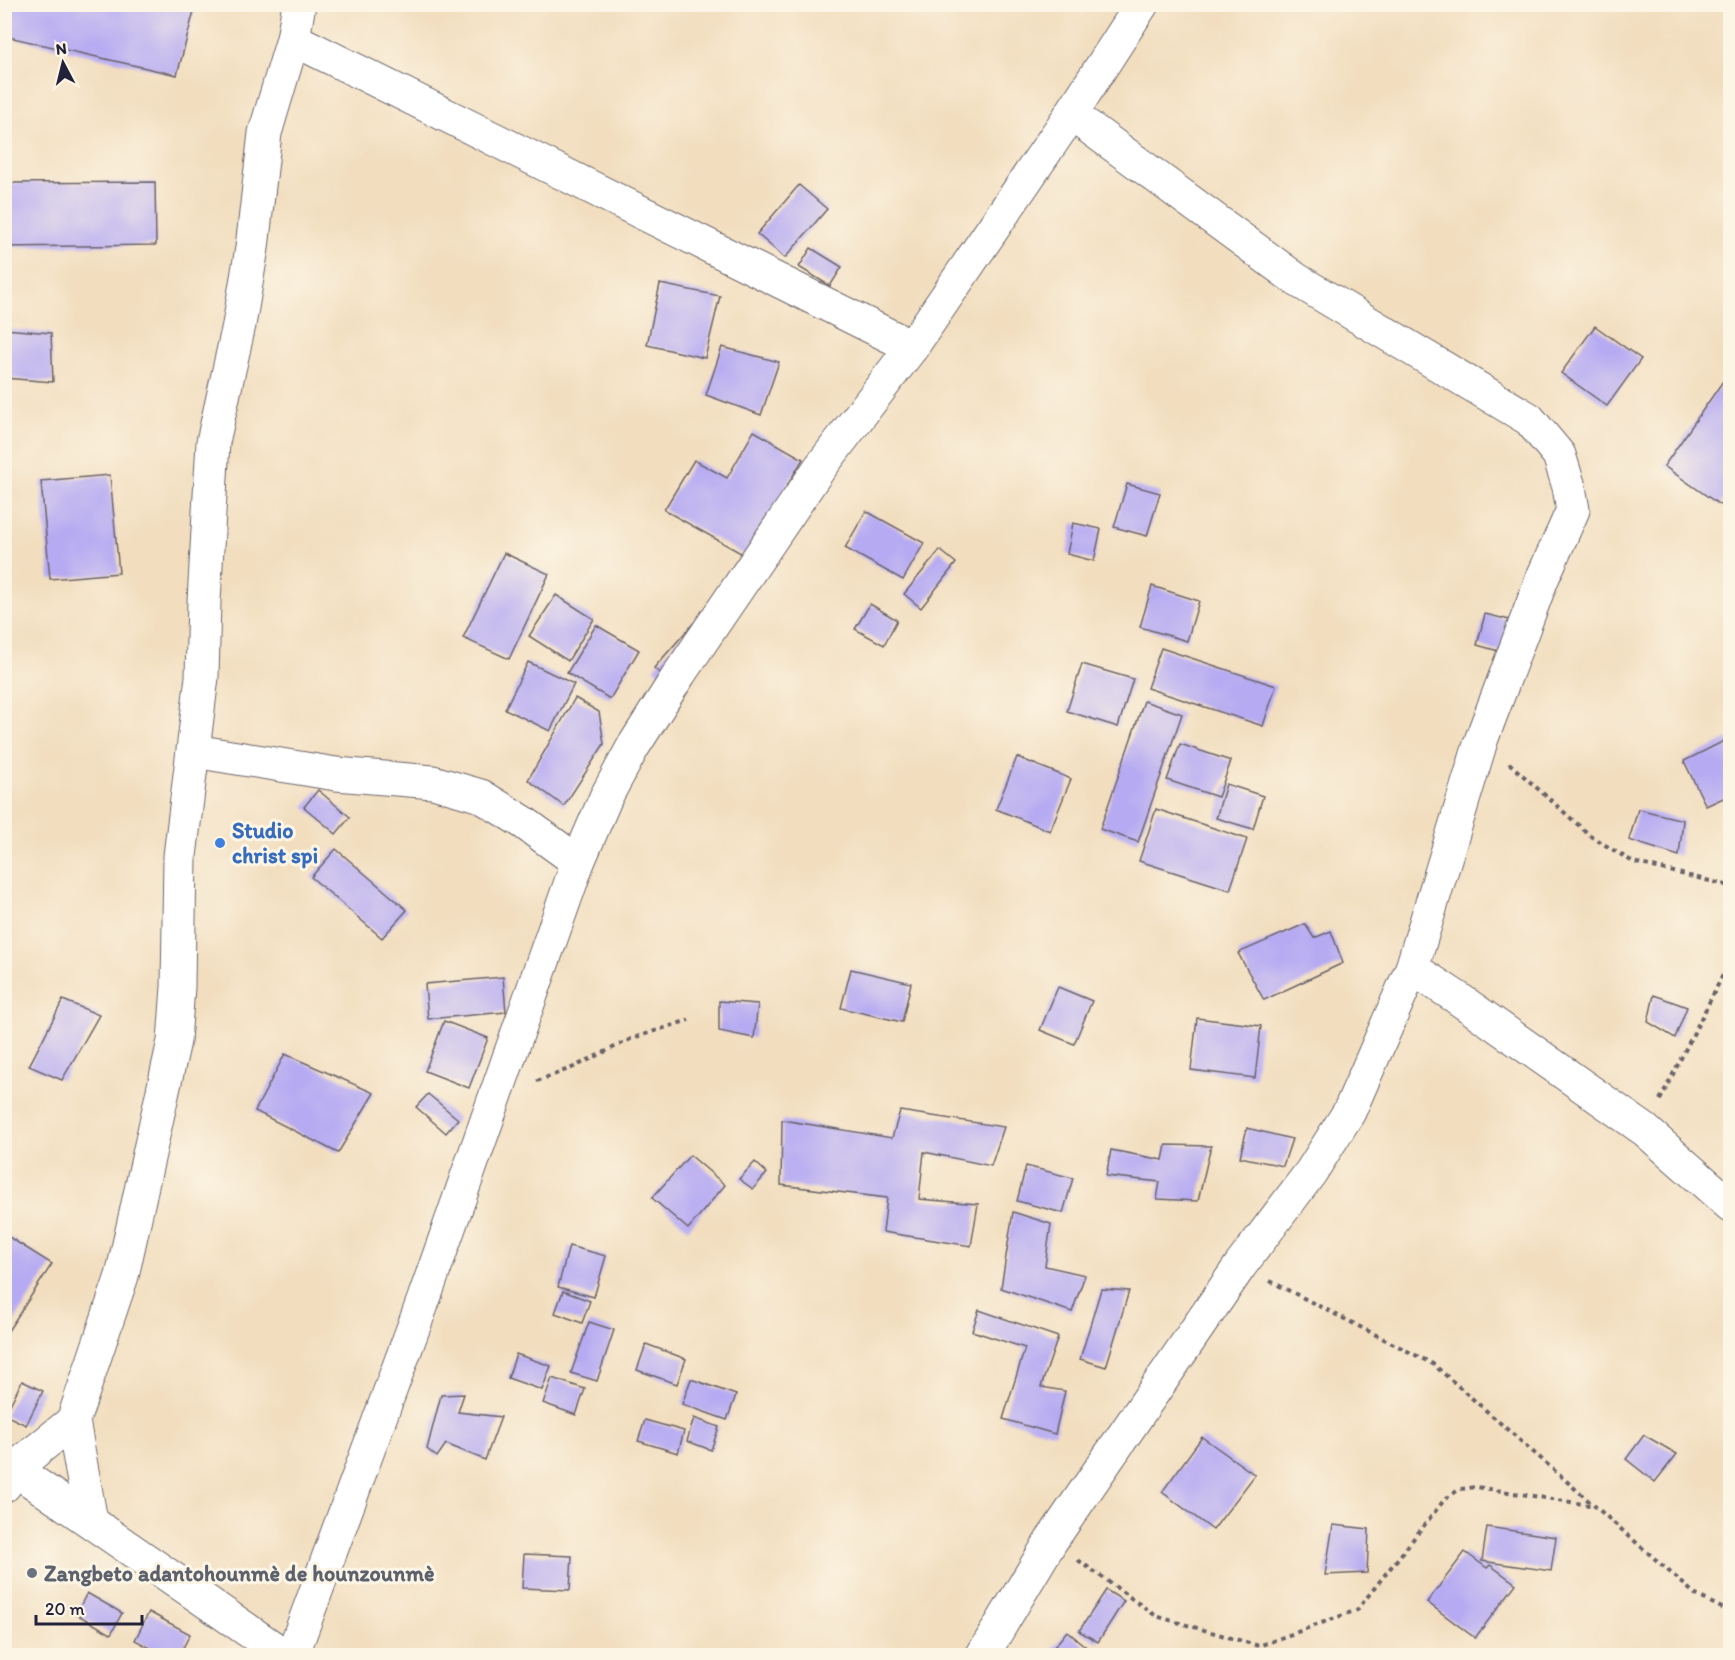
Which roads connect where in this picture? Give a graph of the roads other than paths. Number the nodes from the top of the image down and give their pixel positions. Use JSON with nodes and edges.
{"nodes":[{"id":1,"x":299,"y":4,"type":"edge"},
{"id":2,"x":1142,"y":4,"type":"edge"},
{"id":3,"x":293,"y":39,"type":"junction"},
{"id":4,"x":1071,"y":114,"type":"junction"},
{"id":5,"x":912,"y":347,"type":"junction"},
{"id":6,"x":194,"y":751,"type":"junction"},
{"id":7,"x":578,"y":862,"type":"junction"},
{"id":8,"x":1412,"y":968,"type":"junction"},
{"id":9,"x":1731,"y":1205,"type":"edge"},
{"id":10,"x":73,"y":1421,"type":"junction"},
{"id":11,"x":8,"y":1472,"type":"edge"},
{"id":12,"x":91,"y":1521,"type":"junction"},
{"id":13,"x":285,"y":1656,"type":"edge"},
{"id":14,"x":292,"y":1656,"type":"edge"},
{"id":15,"x":982,"y":1656,"type":"edge"}],
"edges":[{"from":1,"to":3,"type":"street"},
{"from":2,"to":4,"type":"street"},
{"from":3,"to":5,"type":"street"},
{"from":3,"to":6,"type":"street"},
{"from":4,"to":5,"type":"street"},
{"from":4,"to":8,"type":"street"},
{"from":5,"to":7,"type":"street"},
{"from":6,"to":7,"type":"street"},
{"from":6,"to":10,"type":"street"},
{"from":7,"to":14,"type":"street"},
{"from":8,"to":9,"type":"street"},
{"from":8,"to":15,"type":"street"},
{"from":10,"to":11,"type":"street"},
{"from":10,"to":12,"type":"street"},
{"from":11,"to":12,"type":"street"},
{"from":12,"to":13,"type":"street"}]}
